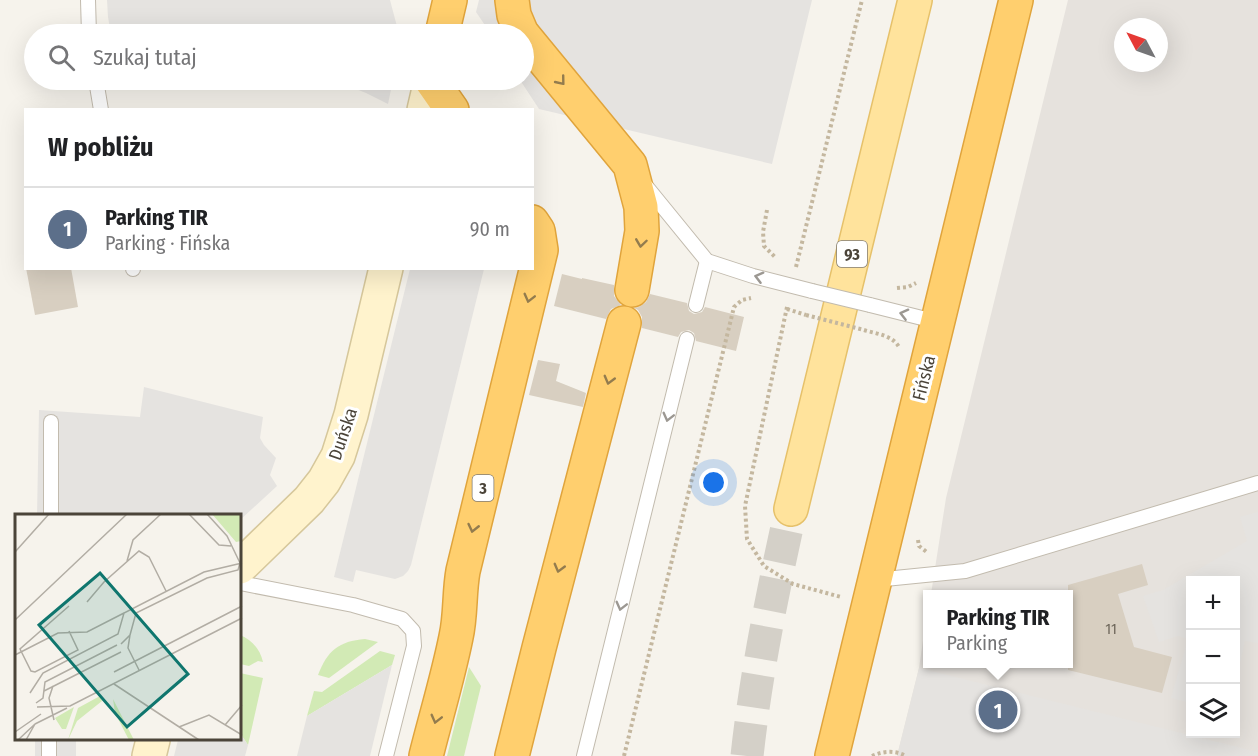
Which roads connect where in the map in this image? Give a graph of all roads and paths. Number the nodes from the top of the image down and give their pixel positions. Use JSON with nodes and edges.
{"nodes":[{"id":1,"x":88,"y":0,"type":"edge"},
{"id":2,"x":450,"y":0,"type":"edge"},
{"id":3,"x":512,"y":0,"type":"edge"},
{"id":4,"x":862,"y":0,"type":"edge"},
{"id":5,"x":915,"y":0,"type":"edge"},
{"id":6,"x":1016,"y":0,"type":"edge"},
{"id":7,"x":89,"y":24,"type":"edge"},
{"id":8,"x":444,"y":24,"type":"edge"},
{"id":9,"x":518,"y":24,"type":"edge"},
{"id":10,"x":534,"y":48,"type":"edge"},
{"id":11,"x":98,"y":90,"type":"edge"},
{"id":12,"x":429,"y":90,"type":"edge"},
{"id":13,"x":438,"y":90,"type":"edge"},
{"id":14,"x":101,"y":108,"type":"edge"},
{"id":15,"x":424,"y":108,"type":"edge"},
{"id":16,"x":451,"y":108,"type":"edge"},
{"id":17,"x":630,"y":165,"type":"junction"},
{"id":18,"x":766,"y":210,"type":"dead end"},
{"id":19,"x":534,"y":225,"type":"edge"},
{"id":20,"x":707,"y":261,"type":"junction"},
{"id":21,"x":797,"y":264,"type":"junction"},
{"id":22,"x":386,"y":270,"type":"edge"},
{"id":23,"x":792,"y":286,"type":"junction"},
{"id":24,"x":632,"y":290,"type":"dead end"},
{"id":25,"x":752,"y":298,"type":"dead end"},
{"id":26,"x":696,"y":305,"type":"dead end"},
{"id":27,"x":778,"y":306,"type":"dead end"},
{"id":28,"x":786,"y":309,"type":"junction"},
{"id":29,"x":938,"y":322,"type":"junction"},
{"id":30,"x":624,"y":323,"type":"dead end"},
{"id":31,"x":864,"y":330,"type":"dead end"},
{"id":32,"x":687,"y":339,"type":"dead end"},
{"id":33,"x":51,"y":422,"type":"dead end"},
{"id":34,"x":1258,"y":483,"type":"edge"},
{"id":35,"x":791,"y":508,"type":"tunnel mouth"},
{"id":36,"x":51,"y":514,"type":"edge"},
{"id":37,"x":242,"y":565,"type":"edge"},
{"id":38,"x":242,"y":583,"type":"edge"},
{"id":39,"x":872,"y":592,"type":"junction"},
{"id":40,"x":153,"y":741,"type":"edge"},
{"id":41,"x":149,"y":756,"type":"edge"},
{"id":42,"x":386,"y":756,"type":"edge"},
{"id":43,"x":426,"y":756,"type":"edge"},
{"id":44,"x":512,"y":756,"type":"edge"},
{"id":45,"x":584,"y":756,"type":"edge"},
{"id":46,"x":624,"y":756,"type":"edge"},
{"id":47,"x":832,"y":756,"type":"edge"},
{"id":48,"x":872,"y":756,"type":"edge"},
{"id":49,"x":906,"y":756,"type":"edge"}],
"edges":[{"from":1,"to":7,"type":"lane"},
{"from":2,"to":8,"type":"highway"},
{"from":3,"to":9,"type":"highway"},
{"from":4,"to":21,"type":"path"},
{"from":5,"to":35,"type":"main road","number":"93"},
{"from":6,"to":29,"type":"highway","name":"Fińska"},
{"from":10,"to":17,"type":"highway","one_way":true},
{"from":11,"to":14,"type":"lane"},
{"from":12,"to":15,"type":"street"},
{"from":13,"to":16,"type":"highway"},
{"from":17,"to":20,"type":"lane"},
{"from":17,"to":24,"type":"highway","one_way":true},
{"from":18,"to":21,"type":"path"},
{"from":19,"to":43,"type":"highway","number":"3","one_way":true},
{"from":23,"to":20,"type":"lane","one_way":true},
{"from":20,"to":26,"type":"lane"},
{"from":21,"to":23,"type":"path"},
{"from":22,"to":37,"type":"street","name":"Duńska"},
{"from":23,"to":28,"type":"path"},
{"from":29,"to":23,"type":"lane","one_way":true,"bridge":true},
{"from":25,"to":46,"type":"path"},
{"from":27,"to":28,"type":"path"},
{"from":28,"to":31,"type":"path","bridge":true},
{"from":28,"to":39,"type":"path"},
{"from":29,"to":39,"type":"highway","name":"Fińska"},
{"from":30,"to":44,"type":"highway","one_way":true},
{"from":32,"to":45,"type":"lane","one_way":true},
{"from":33,"to":36,"type":"lane"},
{"from":34,"to":39,"type":"lane"},
{"from":38,"to":42,"type":"lane"},
{"from":39,"to":47,"type":"highway","name":"Fińska"},
{"from":40,"to":41,"type":"street"},
{"from":48,"to":49,"type":"path"}]}
